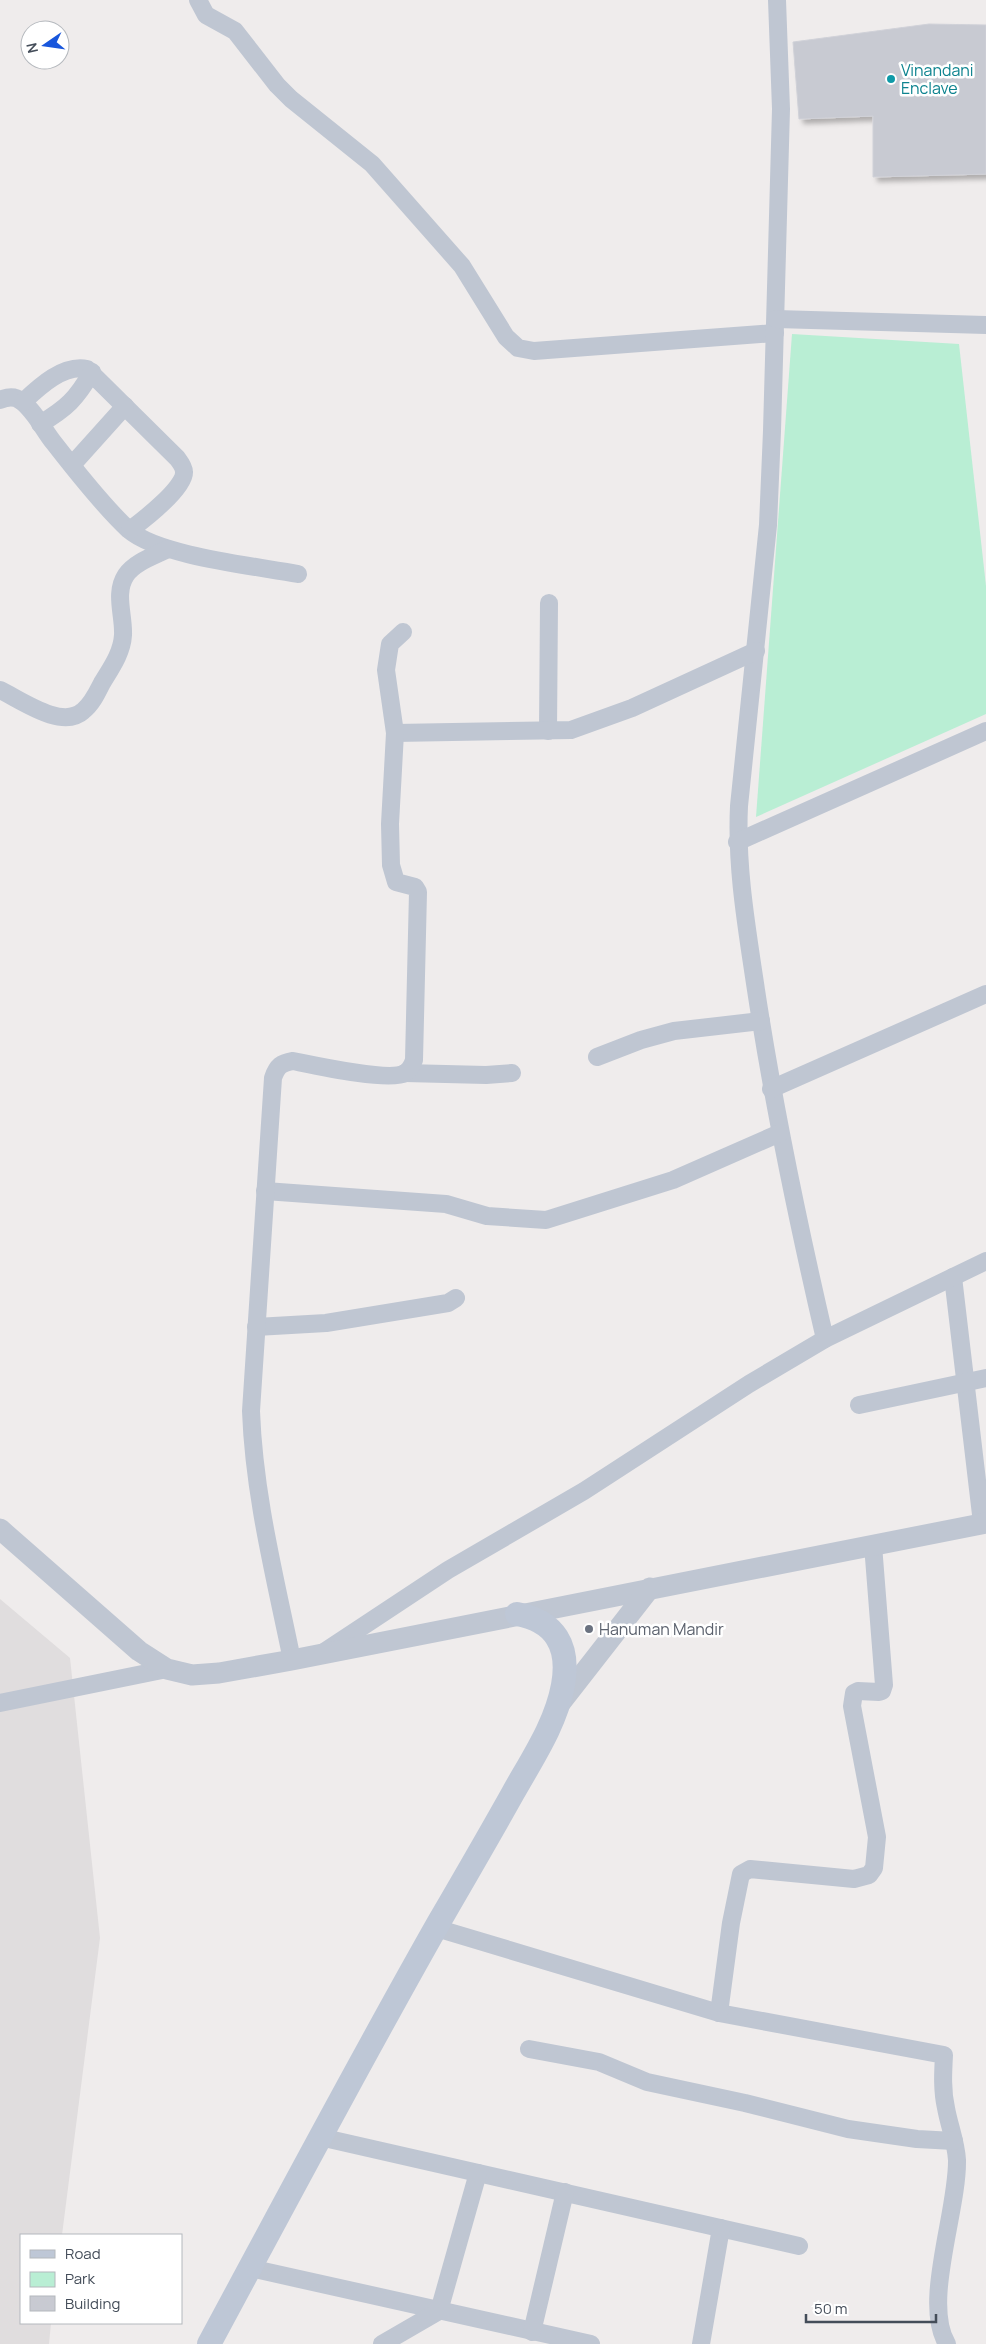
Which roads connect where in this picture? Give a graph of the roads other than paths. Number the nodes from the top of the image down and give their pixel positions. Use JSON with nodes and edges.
{"nodes":[{"id":1,"x":198,"y":0,"type":"edge"},
{"id":2,"x":777,"y":0,"type":"edge"},
{"id":3,"x":986,"y":325,"type":"edge"},
{"id":4,"x":775,"y":326,"type":"junction"},
{"id":5,"x":92,"y":372,"type":"junction"},
{"id":6,"x":0,"y":400,"type":"edge"},
{"id":7,"x":23,"y":402,"type":"junction"},
{"id":8,"x":125,"y":406,"type":"junction"},
{"id":9,"x":40,"y":424,"type":"junction"},
{"id":10,"x":72,"y":465,"type":"junction"},
{"id":11,"x":130,"y":530,"type":"junction"},
{"id":12,"x":168,"y":549,"type":"junction"},
{"id":13,"x":298,"y":574,"type":"dead end"},
{"id":14,"x":549,"y":603,"type":"dead end"},
{"id":15,"x":403,"y":632,"type":"dead end"},
{"id":16,"x":756,"y":651,"type":"junction"},
{"id":17,"x":0,"y":690,"type":"edge"},
{"id":18,"x":548,"y":731,"type":"junction"},
{"id":19,"x":986,"y":731,"type":"edge"},
{"id":20,"x":395,"y":733,"type":"junction"},
{"id":21,"x":737,"y":842,"type":"junction"},
{"id":22,"x":986,"y":994,"type":"edge"},
{"id":23,"x":761,"y":1021,"type":"junction"},
{"id":24,"x":598,"y":1056,"type":"dead end"},
{"id":25,"x":406,"y":1073,"type":"junction"},
{"id":26,"x":512,"y":1073,"type":"dead end"},
{"id":27,"x":771,"y":1089,"type":"junction"},
{"id":28,"x":780,"y":1133,"type":"junction"},
{"id":29,"x":265,"y":1191,"type":"junction"},
{"id":30,"x":986,"y":1261,"type":"edge"},
{"id":31,"x":953,"y":1277,"type":"junction"},
{"id":32,"x":456,"y":1298,"type":"dead end"},
{"id":33,"x":256,"y":1327,"type":"junction"},
{"id":34,"x":825,"y":1339,"type":"junction"},
{"id":35,"x":986,"y":1378,"type":"edge"},
{"id":36,"x":964,"y":1382,"type":"junction"},
{"id":37,"x":859,"y":1405,"type":"dead end"},
{"id":38,"x":984,"y":1523,"type":"edge"},
{"id":39,"x":0,"y":1529,"type":"edge"},
{"id":40,"x":873,"y":1545,"type":"junction"},
{"id":41,"x":650,"y":1588,"type":"junction"},
{"id":42,"x":516,"y":1614,"type":"junction"},
{"id":43,"x":322,"y":1654,"type":"junction"},
{"id":44,"x":292,"y":1660,"type":"junction"},
{"id":45,"x":167,"y":1669,"type":"junction"},
{"id":46,"x":0,"y":1703,"type":"edge"},
{"id":47,"x":556,"y":1709,"type":"junction"},
{"id":48,"x":436,"y":1928,"type":"junction"},
{"id":49,"x":720,"y":2013,"type":"junction"},
{"id":50,"x":529,"y":2049,"type":"dead end"},
{"id":51,"x":320,"y":2138,"type":"junction"},
{"id":52,"x":954,"y":2141,"type":"junction"},
{"id":53,"x":478,"y":2173,"type":"junction"},
{"id":54,"x":565,"y":2192,"type":"junction"},
{"id":55,"x":720,"y":2228,"type":"junction"},
{"id":56,"x":799,"y":2246,"type":"dead end"},
{"id":57,"x":250,"y":2268,"type":"junction"},
{"id":58,"x":439,"y":2311,"type":"junction"},
{"id":59,"x":532,"y":2332,"type":"junction"},
{"id":60,"x":209,"y":2344,"type":"edge"},
{"id":61,"x":382,"y":2344,"type":"edge"},
{"id":62,"x":591,"y":2344,"type":"edge"},
{"id":63,"x":701,"y":2344,"type":"edge"},
{"id":64,"x":947,"y":2344,"type":"edge"}],
"edges":[{"from":1,"to":4,"type":"street"},
{"from":2,"to":4,"type":"street"},
{"from":3,"to":4,"type":"street"},
{"from":4,"to":16,"type":"street"},
{"from":5,"to":7,"type":"street"},
{"from":5,"to":8,"type":"street"},
{"from":5,"to":9,"type":"street"},
{"from":6,"to":7,"type":"street"},
{"from":7,"to":9,"type":"street"},
{"from":8,"to":10,"type":"street"},
{"from":8,"to":11,"type":"street"},
{"from":9,"to":10,"type":"street"},
{"from":10,"to":11,"type":"street"},
{"from":11,"to":12,"type":"street"},
{"from":12,"to":13,"type":"street"},
{"from":12,"to":17,"type":"street"},
{"from":14,"to":18,"type":"street"},
{"from":15,"to":20,"type":"street"},
{"from":16,"to":18,"type":"street"},
{"from":16,"to":21,"type":"street"},
{"from":18,"to":20,"type":"street"},
{"from":19,"to":21,"type":"street"},
{"from":20,"to":25,"type":"street"},
{"from":21,"to":23,"type":"street"},
{"from":22,"to":27,"type":"street"},
{"from":23,"to":24,"type":"street"},
{"from":23,"to":27,"type":"street"},
{"from":25,"to":26,"type":"street"},
{"from":25,"to":29,"type":"street"},
{"from":27,"to":28,"type":"street"},
{"from":28,"to":29,"type":"street"},
{"from":28,"to":34,"type":"street"},
{"from":29,"to":33,"type":"street"},
{"from":30,"to":31,"type":"street"},
{"from":31,"to":34,"type":"street"},
{"from":31,"to":36,"type":"street"},
{"from":32,"to":33,"type":"street"},
{"from":33,"to":44,"type":"street"},
{"from":34,"to":43,"type":"street"},
{"from":35,"to":36,"type":"street"},
{"from":36,"to":37,"type":"street"},
{"from":36,"to":38,"type":"street"},
{"from":38,"to":40,"type":"street"},
{"from":39,"to":45,"type":"street"},
{"from":40,"to":41,"type":"street"},
{"from":40,"to":49,"type":"street"},
{"from":41,"to":42,"type":"street"},
{"from":41,"to":47,"type":"street"},
{"from":42,"to":43,"type":"street"},
{"from":42,"to":47,"type":"main road"},
{"from":43,"to":44,"type":"street"},
{"from":44,"to":45,"type":"street"},
{"from":45,"to":46,"type":"street"},
{"from":47,"to":48,"type":"main road"},
{"from":48,"to":49,"type":"street"},
{"from":48,"to":51,"type":"main road"},
{"from":49,"to":52,"type":"street"},
{"from":50,"to":52,"type":"street"},
{"from":51,"to":53,"type":"street"},
{"from":51,"to":57,"type":"main road"},
{"from":52,"to":64,"type":"street"},
{"from":53,"to":54,"type":"street"},
{"from":53,"to":58,"type":"street"},
{"from":54,"to":55,"type":"street"},
{"from":54,"to":59,"type":"street"},
{"from":55,"to":56,"type":"street"},
{"from":55,"to":63,"type":"street"},
{"from":57,"to":58,"type":"street"},
{"from":57,"to":60,"type":"main road"},
{"from":58,"to":59,"type":"street"},
{"from":58,"to":61,"type":"street"},
{"from":59,"to":62,"type":"street"}]}
